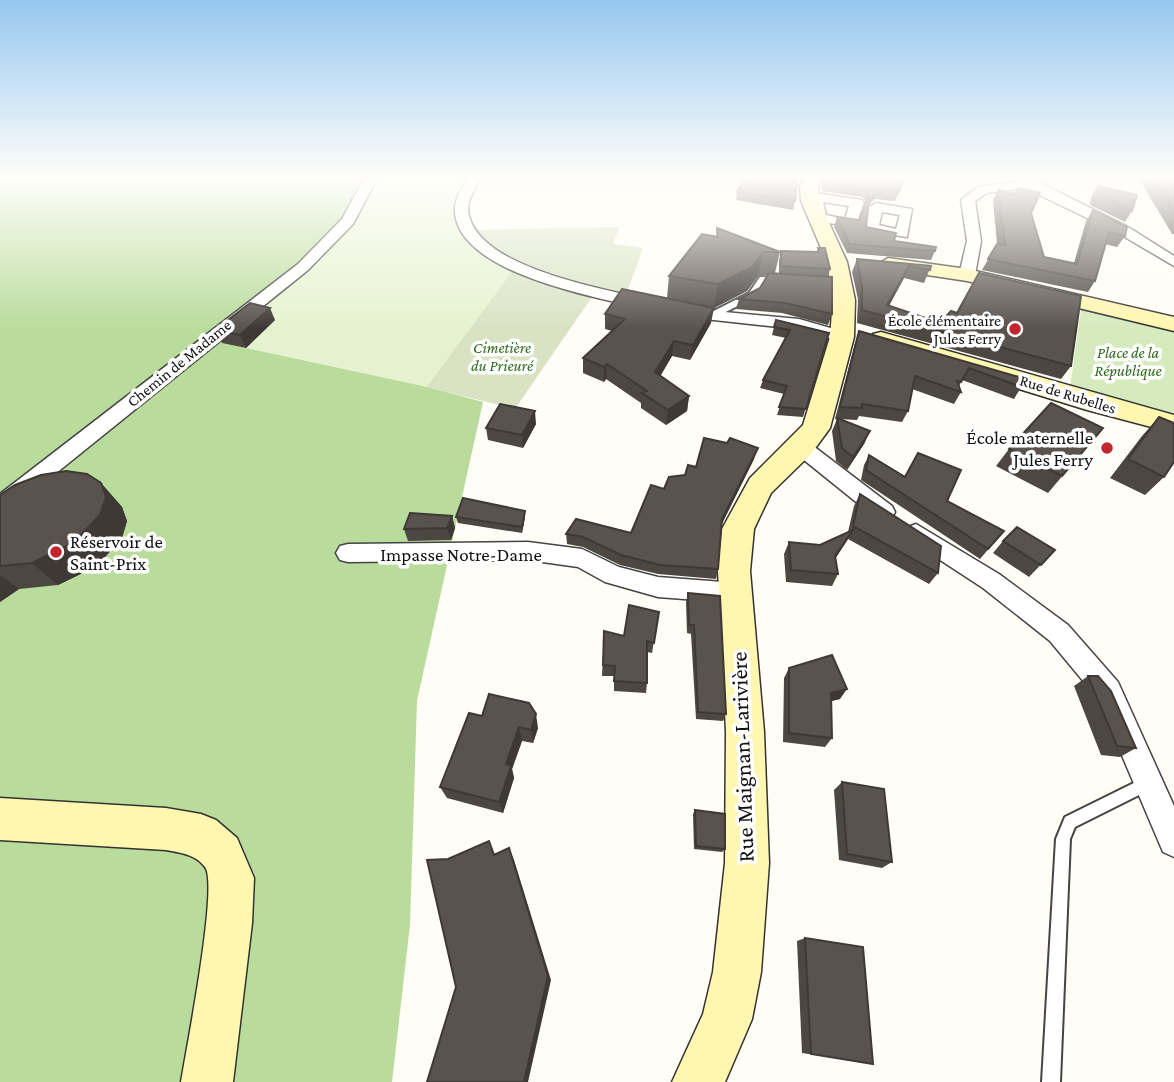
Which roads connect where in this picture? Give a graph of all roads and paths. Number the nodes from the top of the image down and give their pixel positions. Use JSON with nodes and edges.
{"nodes":[{"id":1,"x":341,"y":227,"type":"edge"},
{"id":2,"x":469,"y":227,"type":"edge"},
{"id":3,"x":829,"y":227,"type":"edge"},
{"id":4,"x":972,"y":227,"type":"edge"},
{"id":5,"x":1118,"y":227,"type":"edge"},
{"id":6,"x":1174,"y":262,"type":"edge"},
{"id":7,"x":854,"y":263,"type":"junction"},
{"id":8,"x":967,"y":275,"type":"junction"},
{"id":9,"x":789,"y":281,"type":"edge"},
{"id":10,"x":711,"y":316,"type":"junction"},
{"id":11,"x":1174,"y":324,"type":"edge"},
{"id":12,"x":842,"y":333,"type":"junction"},
{"id":13,"x":1174,"y":424,"type":"edge"},
{"id":14,"x":802,"y":447,"type":"junction"},
{"id":15,"x":0,"y":506,"type":"edge"},
{"id":16,"x":348,"y":554,"type":"dead end"},
{"id":17,"x":736,"y":593,"type":"junction"},
{"id":18,"x":1148,"y":783,"type":"junction"},
{"id":19,"x":0,"y":819,"type":"edge"},
{"id":20,"x":1174,"y":841,"type":"edge"},
{"id":21,"x":207,"y":1082,"type":"edge"},
{"id":22,"x":698,"y":1082,"type":"edge"},
{"id":23,"x":1051,"y":1082,"type":"edge"}],
"edges":[{"from":1,"to":15,"type":"street","name":"Chemin de Madame"},
{"from":2,"to":10,"type":"street"},
{"from":3,"to":7,"type":"street","name":"Rue Maignan-Larivière"},
{"from":4,"to":8,"type":"street"},
{"from":5,"to":6,"type":"street"},
{"from":7,"to":8,"type":"street"},
{"from":7,"to":12,"type":"street","name":"Rue Maignan-Larivière"},
{"from":8,"to":11,"type":"street"},
{"from":9,"to":10,"type":"lane"},
{"from":10,"to":12,"type":"street"},
{"from":12,"to":13,"type":"street","name":"Rue de Rubelles"},
{"from":12,"to":14,"type":"street","name":"Rue Maignan-Larivière"},
{"from":14,"to":17,"type":"street","name":"Rue Maignan-Larivière"},
{"from":14,"to":18,"type":"street"},
{"from":16,"to":17,"type":"street","name":"Impasse Notre-Dame"},
{"from":17,"to":22,"type":"street","name":"Rue Maignan-Larivière"},
{"from":18,"to":20,"type":"street"},
{"from":18,"to":23,"type":"lane"},
{"from":19,"to":21,"type":"street"}]}
